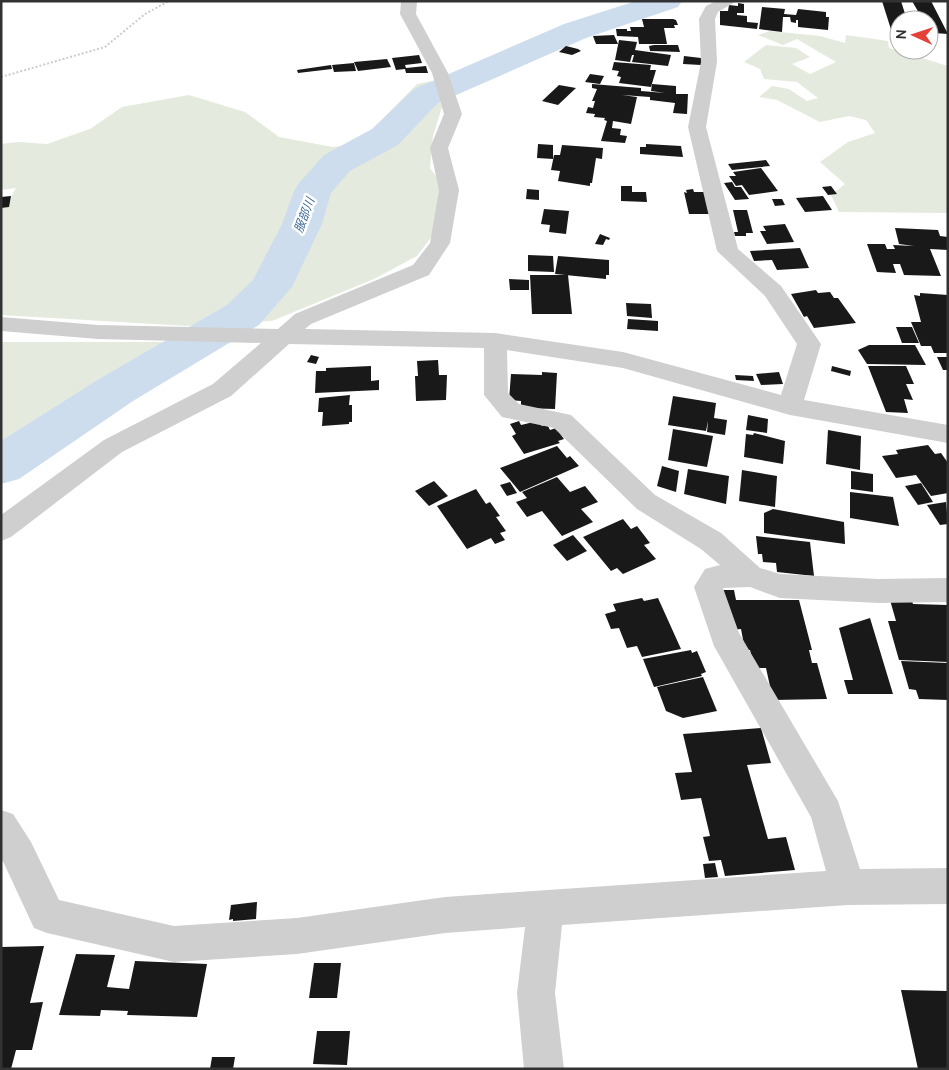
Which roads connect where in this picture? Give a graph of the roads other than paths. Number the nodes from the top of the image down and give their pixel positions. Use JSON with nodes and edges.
{"nodes":[{"id":1,"x":409,"y":1,"type":"edge"},
{"id":2,"x":730,"y":1,"type":"edge"},
{"id":3,"x":1,"y":324,"type":"edge"},
{"id":4,"x":285,"y":335,"type":"junction"},
{"id":5,"x":495,"y":341,"type":"junction"},
{"id":6,"x":790,"y":406,"type":"junction"},
{"id":7,"x":948,"y":434,"type":"edge"},
{"id":8,"x":1,"y":530,"type":"edge"},
{"id":9,"x":750,"y":576,"type":"junction"},
{"id":10,"x":948,"y":590,"type":"edge"},
{"id":11,"x":1,"y":826,"type":"edge"},
{"id":12,"x":948,"y":886,"type":"edge"},
{"id":13,"x":848,"y":887,"type":"junction"},
{"id":14,"x":546,"y":908,"type":"junction"},
{"id":15,"x":544,"y":1069,"type":"edge"}],
"edges":[{"from":1,"to":4,"type":"street"},
{"from":2,"to":6,"type":"street"},
{"from":3,"to":4,"type":"street"},
{"from":4,"to":5,"type":"street"},
{"from":4,"to":8,"type":"street"},
{"from":5,"to":6,"type":"street"},
{"from":5,"to":9,"type":"street"},
{"from":6,"to":7,"type":"street"},
{"from":9,"to":10,"type":"street"},
{"from":9,"to":13,"type":"street"},
{"from":11,"to":14,"type":"street"},
{"from":12,"to":13,"type":"street"},
{"from":13,"to":14,"type":"street"},
{"from":14,"to":15,"type":"street"}]}
